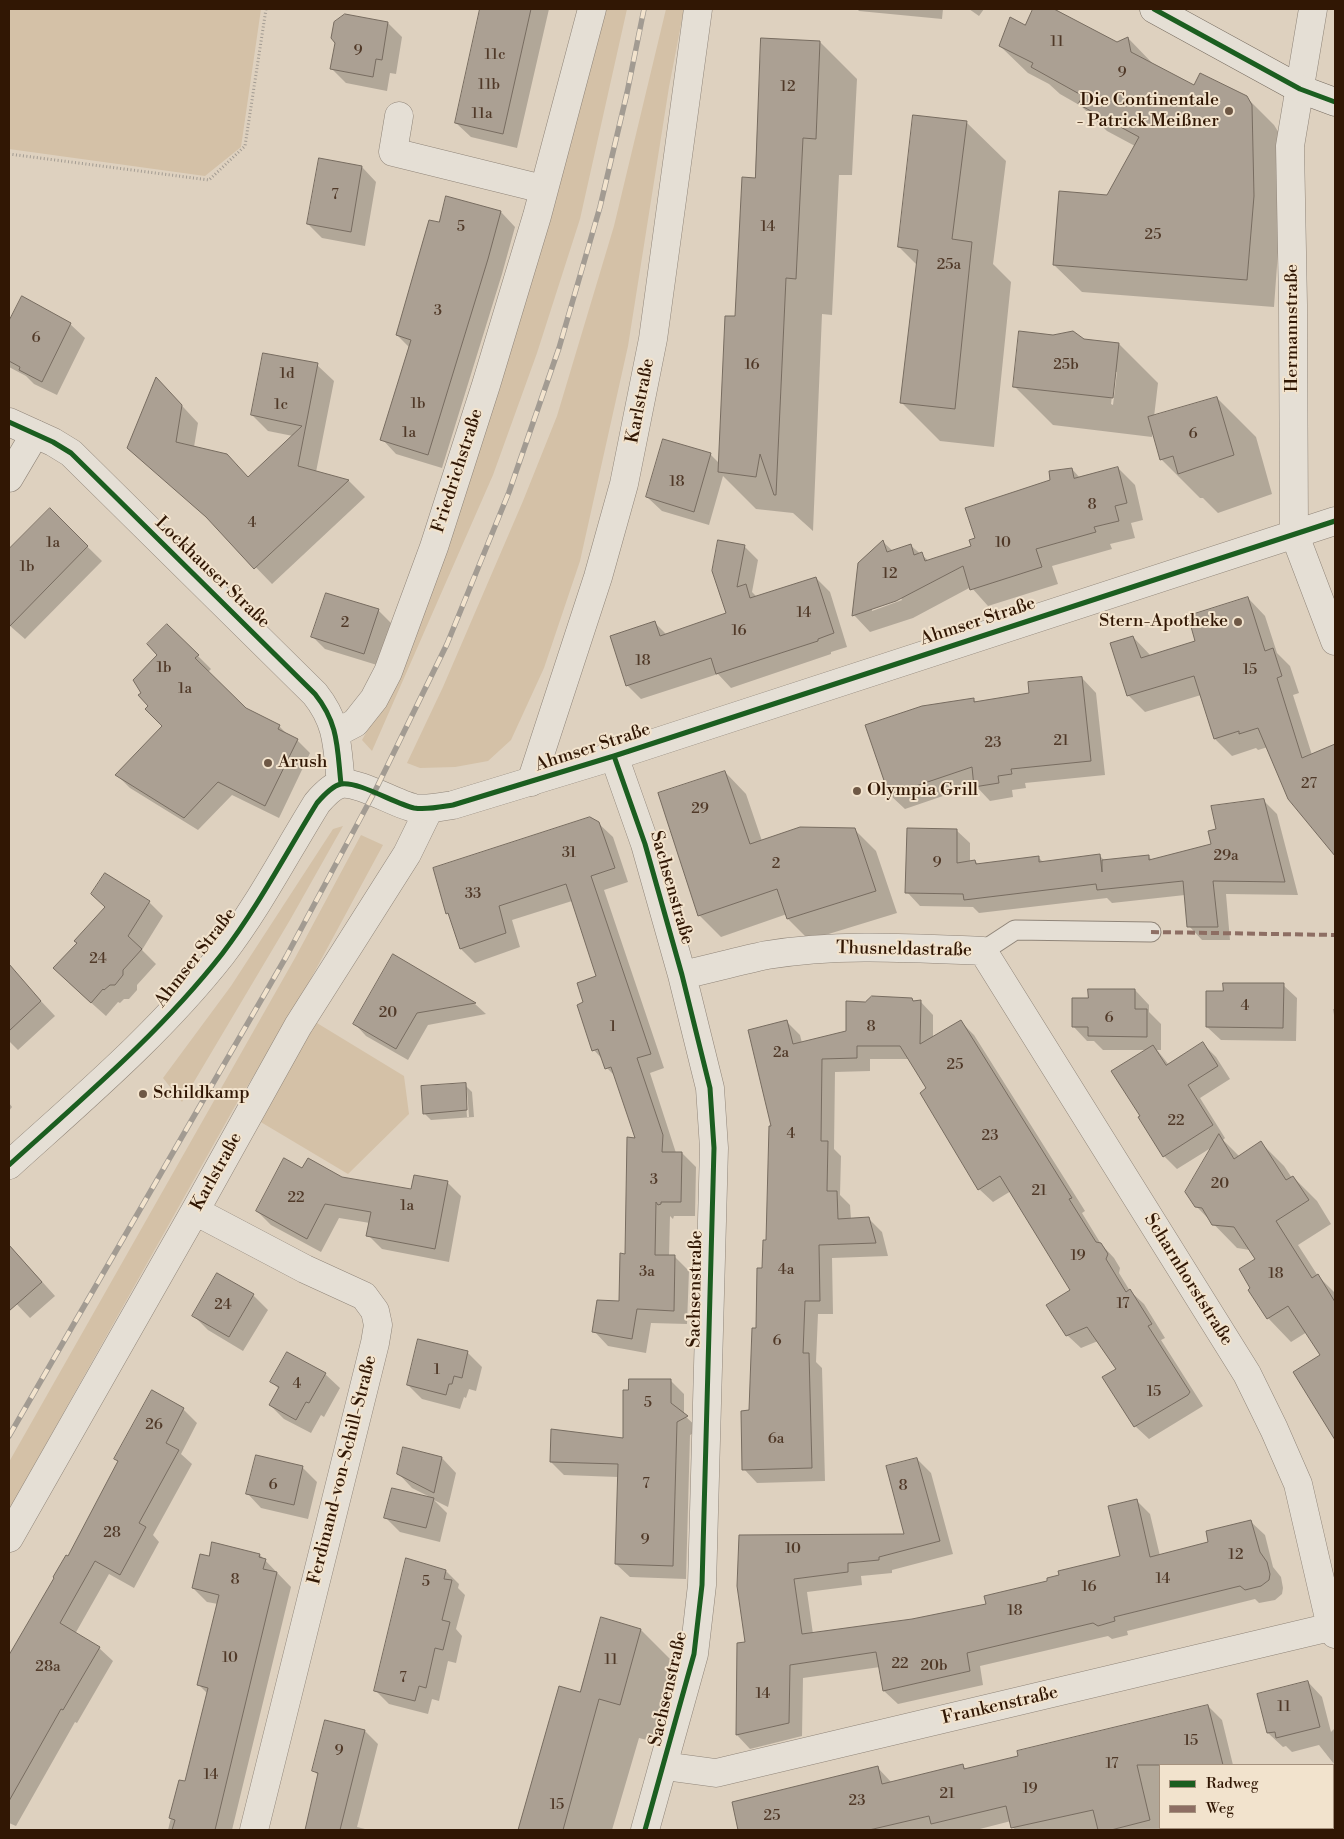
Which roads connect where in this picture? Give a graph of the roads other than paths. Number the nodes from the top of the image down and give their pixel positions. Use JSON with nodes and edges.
{"nodes":[{"id":1,"x":592,"y":9,"type":"edge"},
{"id":2,"x":698,"y":9,"type":"edge"},
{"id":3,"x":1154,"y":9,"type":"edge"},
{"id":4,"x":1313,"y":9,"type":"edge"},
{"id":5,"x":1300,"y":89,"type":"junction"},
{"id":6,"x":1335,"y":102,"type":"edge"},
{"id":7,"x":399,"y":116,"type":"dead end"},
{"id":8,"x":543,"y":189,"type":"junction"},
{"id":9,"x":9,"y":422,"type":"edge"},
{"id":10,"x":35,"y":434,"type":"junction"},
{"id":11,"x":9,"y":478,"type":"edge"},
{"id":12,"x":1335,"y":520,"type":"edge"},
{"id":13,"x":1294,"y":533,"type":"junction"},
{"id":14,"x":1335,"y":641,"type":"edge"},
{"id":15,"x":336,"y":733,"type":"junction"},
{"id":16,"x":614,"y":756,"type":"junction"},
{"id":17,"x":531,"y":782,"type":"junction"},
{"id":18,"x":341,"y":784,"type":"junction"},
{"id":19,"x":429,"y":809,"type":"junction"},
{"id":20,"x":1151,"y":932,"type":"dead end"},
{"id":21,"x":983,"y":951,"type":"junction"},
{"id":22,"x":682,"y":975,"type":"junction"},
{"id":23,"x":9,"y":1165,"type":"edge"},
{"id":24,"x":195,"y":1211,"type":"junction"},
{"id":25,"x":9,"y":1538,"type":"edge"},
{"id":26,"x":1334,"y":1629,"type":"edge"},
{"id":27,"x":664,"y":1766,"type":"junction"},
{"id":28,"x":254,"y":1830,"type":"edge"},
{"id":29,"x":645,"y":1830,"type":"edge"}],
"edges":[{"from":1,"to":8,"type":"street","name":"Friedrichstraße"},
{"from":2,"to":17,"type":"street","name":"Karlstraße"},
{"from":3,"to":5,"type":"street"},
{"from":4,"to":5,"type":"street","name":"Hermannstraße"},
{"from":5,"to":6,"type":"street"},
{"from":5,"to":13,"type":"street","name":"Hermannstraße"},
{"from":7,"to":8,"type":"street"},
{"from":8,"to":15,"type":"street","name":"Friedrichstraße"},
{"from":9,"to":10,"type":"street","name":"Lockhauser Straße"},
{"from":10,"to":11,"type":"street"},
{"from":10,"to":15,"type":"street","name":"Lockhauser Straße"},
{"from":12,"to":13,"type":"street","name":"Ahmser Straße"},
{"from":13,"to":14,"type":"street","name":"Hermannstraße"},
{"from":13,"to":16,"type":"street","name":"Ahmser Straße"},
{"from":15,"to":18,"type":"street","name":"Lockhauser Straße"},
{"from":16,"to":17,"type":"street","name":"Ahmser Straße"},
{"from":16,"to":22,"type":"street","name":"Sachsenstraße"},
{"from":17,"to":19,"type":"street","name":"Ahmser Straße"},
{"from":18,"to":19,"type":"street","name":"Ahmser Straße"},
{"from":18,"to":23,"type":"street","name":"Ahmser Straße"},
{"from":19,"to":24,"type":"street","name":"Karlstraße"},
{"from":20,"to":21,"type":"lane","name":"Thusneldastraße"},
{"from":21,"to":22,"type":"street","name":"Thusneldastraße"},
{"from":21,"to":26,"type":"street","name":"Scharnhorststraße"},
{"from":22,"to":27,"type":"street","name":"Sachsenstraße"},
{"from":24,"to":25,"type":"street","name":"Karlstraße"},
{"from":24,"to":28,"type":"street","name":"Ferdinand-von-Schill-Straße"},
{"from":26,"to":27,"type":"street","name":"Frankenstraße"},
{"from":27,"to":29,"type":"street","name":"Sachsenstraße"}]}
